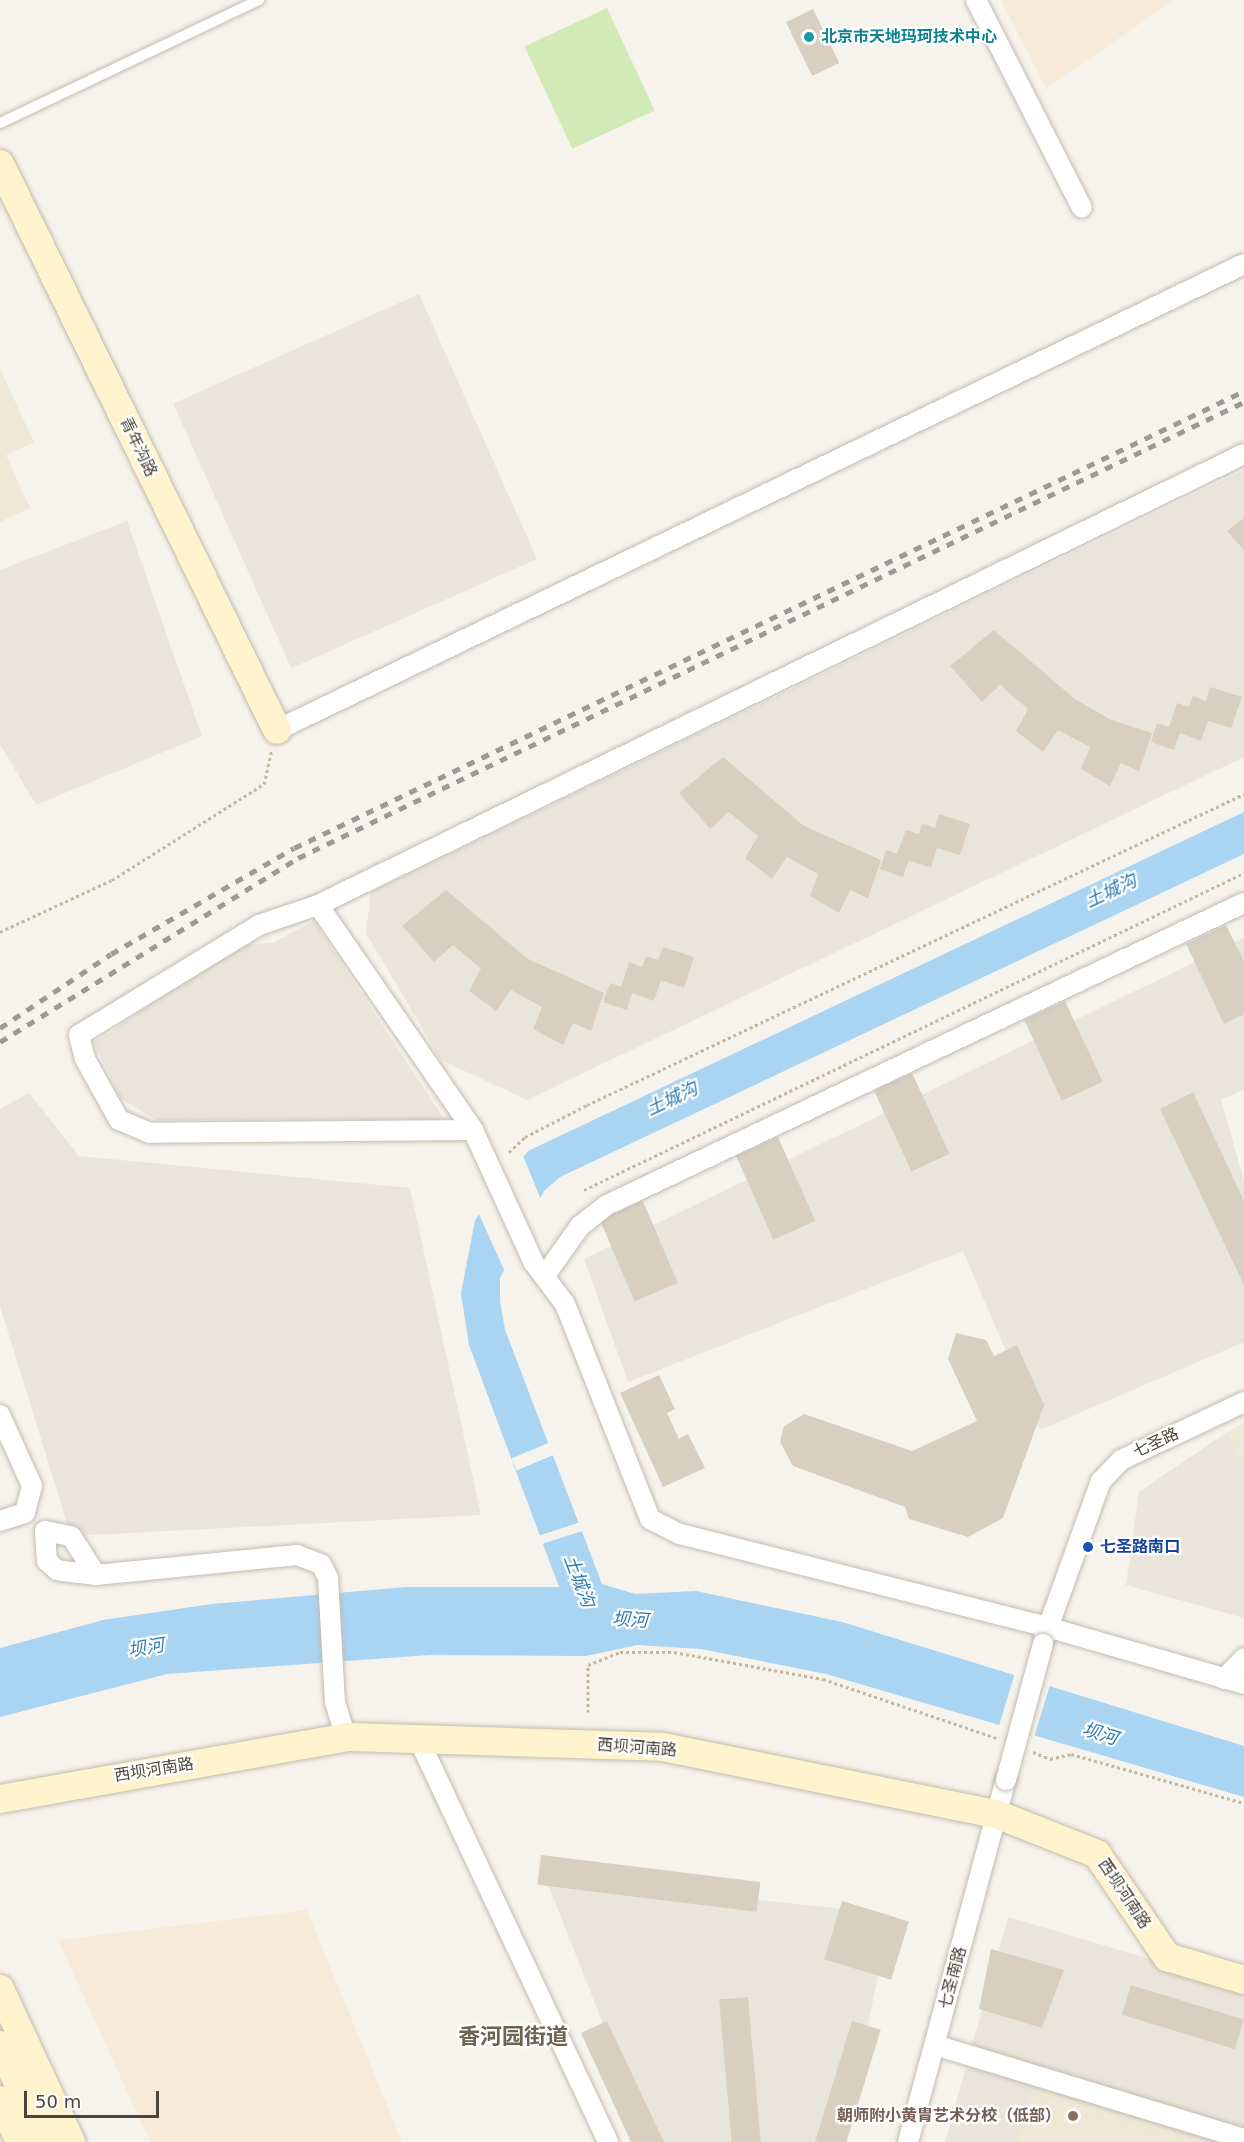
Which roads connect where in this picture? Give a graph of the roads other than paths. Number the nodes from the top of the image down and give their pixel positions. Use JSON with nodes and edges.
{"nodes":[{"id":1,"x":258,"y":0,"type":"edge"},
{"id":2,"x":976,"y":0,"type":"edge"},
{"id":3,"x":0,"y":123,"type":"edge"},
{"id":4,"x":0,"y":166,"type":"edge"},
{"id":5,"x":1082,"y":208,"type":"dead end"},
{"id":6,"x":1244,"y":264,"type":"edge"},
{"id":7,"x":1244,"y":454,"type":"edge"},
{"id":8,"x":277,"y":730,"type":"joint"},
{"id":9,"x":1244,"y":903,"type":"edge"},
{"id":10,"x":318,"y":905,"type":"junction"},
{"id":11,"x":473,"y":1130,"type":"junction"},
{"id":12,"x":540,"y":1269,"type":"junction"},
{"id":13,"x":1244,"y":1402,"type":"edge"},
{"id":14,"x":0,"y":1415,"type":"edge"},
{"id":15,"x":25,"y":1513,"type":"junction"},
{"id":16,"x":0,"y":1521,"type":"edge"},
{"id":17,"x":45,"y":1531,"type":"junction"},
{"id":18,"x":96,"y":1575,"type":"junction"},
{"id":19,"x":1045,"y":1636,"type":"junction"},
{"id":20,"x":1244,"y":1658,"type":"edge"},
{"id":21,"x":1224,"y":1679,"type":"junction"},
{"id":22,"x":1244,"y":1684,"type":"edge"},
{"id":23,"x":346,"y":1738,"type":"junction"},
{"id":24,"x":419,"y":1740,"type":"junction"},
{"id":25,"x":1006,"y":1780,"type":"joint"},
{"id":26,"x":0,"y":1799,"type":"edge"},
{"id":27,"x":996,"y":1814,"type":"junction"},
{"id":28,"x":1244,"y":1980,"type":"edge"},
{"id":29,"x":0,"y":1989,"type":"edge"},
{"id":30,"x":0,"y":2045,"type":"edge"},
{"id":31,"x":935,"y":2045,"type":"junction"},
{"id":32,"x":0,"y":2100,"type":"edge"},
{"id":33,"x":1244,"y":2139,"type":"edge"},
{"id":34,"x":20,"y":2142,"type":"edge"},
{"id":35,"x":46,"y":2142,"type":"edge"},
{"id":36,"x":71,"y":2142,"type":"edge"},
{"id":37,"x":608,"y":2142,"type":"edge"},
{"id":38,"x":908,"y":2142,"type":"edge"}],
"edges":[{"from":1,"to":3,"type":"lane"},
{"from":2,"to":5,"type":"street"},
{"from":4,"to":8,"type":"street","name":"青年沟路"},
{"from":6,"to":8,"type":"street"},
{"from":7,"to":10,"type":"street"},
{"from":9,"to":12,"type":"street"},
{"from":10,"to":11,"type":"street"},
{"from":10,"to":11,"type":"street"},
{"from":11,"to":12,"type":"street"},
{"from":12,"to":19,"type":"street"},
{"from":13,"to":19,"type":"street","name":"七圣路"},
{"from":14,"to":15,"type":"street"},
{"from":15,"to":16,"type":"street"},
{"from":15,"to":17,"type":"street"},
{"from":17,"to":18,"type":"street"},
{"from":17,"to":18,"type":"street"},
{"from":18,"to":23,"type":"street"},
{"from":19,"to":21,"type":"street"},
{"from":19,"to":25,"type":"street","name":"七圣路","bridge":true},
{"from":20,"to":21,"type":"street"},
{"from":21,"to":22,"type":"street"},
{"from":23,"to":24,"type":"street","name":"西坝河南路"},
{"from":23,"to":26,"type":"street","name":"西坝河南路"},
{"from":24,"to":27,"type":"street","name":"西坝河南路"},
{"from":24,"to":37,"type":"street"},
{"from":25,"to":27,"type":"street","name":"七圣南路"},
{"from":27,"to":28,"type":"street","name":"西坝河南路"},
{"from":27,"to":31,"type":"street","name":"七圣南路"},
{"from":29,"to":36,"type":"street"},
{"from":30,"to":35,"type":"street"},
{"from":31,"to":33,"type":"street"},
{"from":31,"to":38,"type":"street","name":"七圣南路"},
{"from":32,"to":34,"type":"street"}]}
